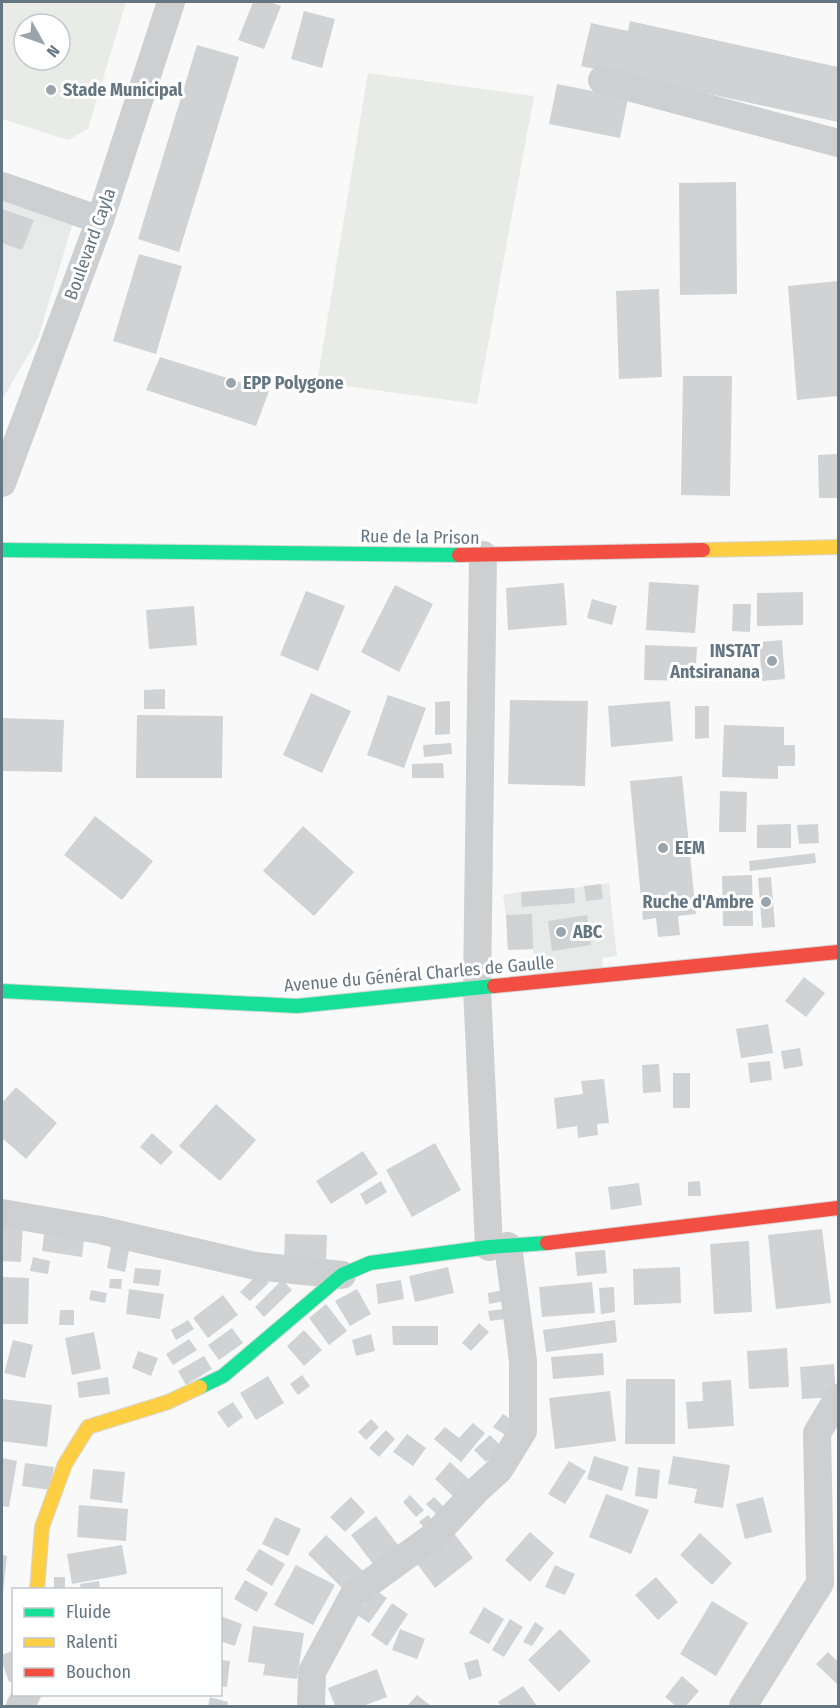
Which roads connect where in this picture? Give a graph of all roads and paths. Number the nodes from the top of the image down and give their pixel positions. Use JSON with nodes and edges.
{"nodes":[{"id":1,"x":171,"y":2,"type":"edge"},
{"id":2,"x":602,"y":80,"type":"dead end"},
{"id":3,"x":838,"y":142,"type":"edge"},
{"id":4,"x":2,"y":186,"type":"edge"},
{"id":5,"x":100,"y":220,"type":"junction"},
{"id":6,"x":2,"y":483,"type":"edge"},
{"id":7,"x":838,"y":547,"type":"edge"},
{"id":8,"x":2,"y":550,"type":"edge"},
{"id":9,"x":483,"y":555,"type":"junction"},
{"id":10,"x":838,"y":952,"type":"edge"},
{"id":11,"x":477,"y":988,"type":"junction"},
{"id":12,"x":2,"y":991,"type":"edge"},
{"id":13,"x":838,"y":1208,"type":"edge"},
{"id":14,"x":2,"y":1213,"type":"edge"},
{"id":15,"x":499,"y":1246,"type":"junction"},
{"id":16,"x":342,"y":1275,"type":"junction"},
{"id":17,"x":838,"y":1398,"type":"edge"},
{"id":18,"x":37,"y":1588,"type":"edge"},
{"id":19,"x":311,"y":1707,"type":"edge"},
{"id":20,"x":743,"y":1707,"type":"edge"}],
"edges":[{"from":1,"to":5,"type":"street","name":"Boulevard Cayla"},
{"from":2,"to":3,"type":"street"},
{"from":4,"to":5,"type":"street"},
{"from":5,"to":6,"type":"street","name":"Boulevard Cayla"},
{"from":7,"to":9,"type":"street","name":"Rue de la Prison"},
{"from":8,"to":9,"type":"street","name":"Rue de la Prison"},
{"from":9,"to":11,"type":"street"},
{"from":10,"to":11,"type":"street","name":"Avenue du Général Charles de Gaulle"},
{"from":11,"to":12,"type":"street","name":"Avenue du Général Charles de Gaulle"},
{"from":11,"to":15,"type":"street"},
{"from":13,"to":15,"type":"street"},
{"from":14,"to":16,"type":"street"},
{"from":15,"to":16,"type":"street"},
{"from":15,"to":19,"type":"street"},
{"from":16,"to":18,"type":"street"},
{"from":17,"to":20,"type":"street"}]}
